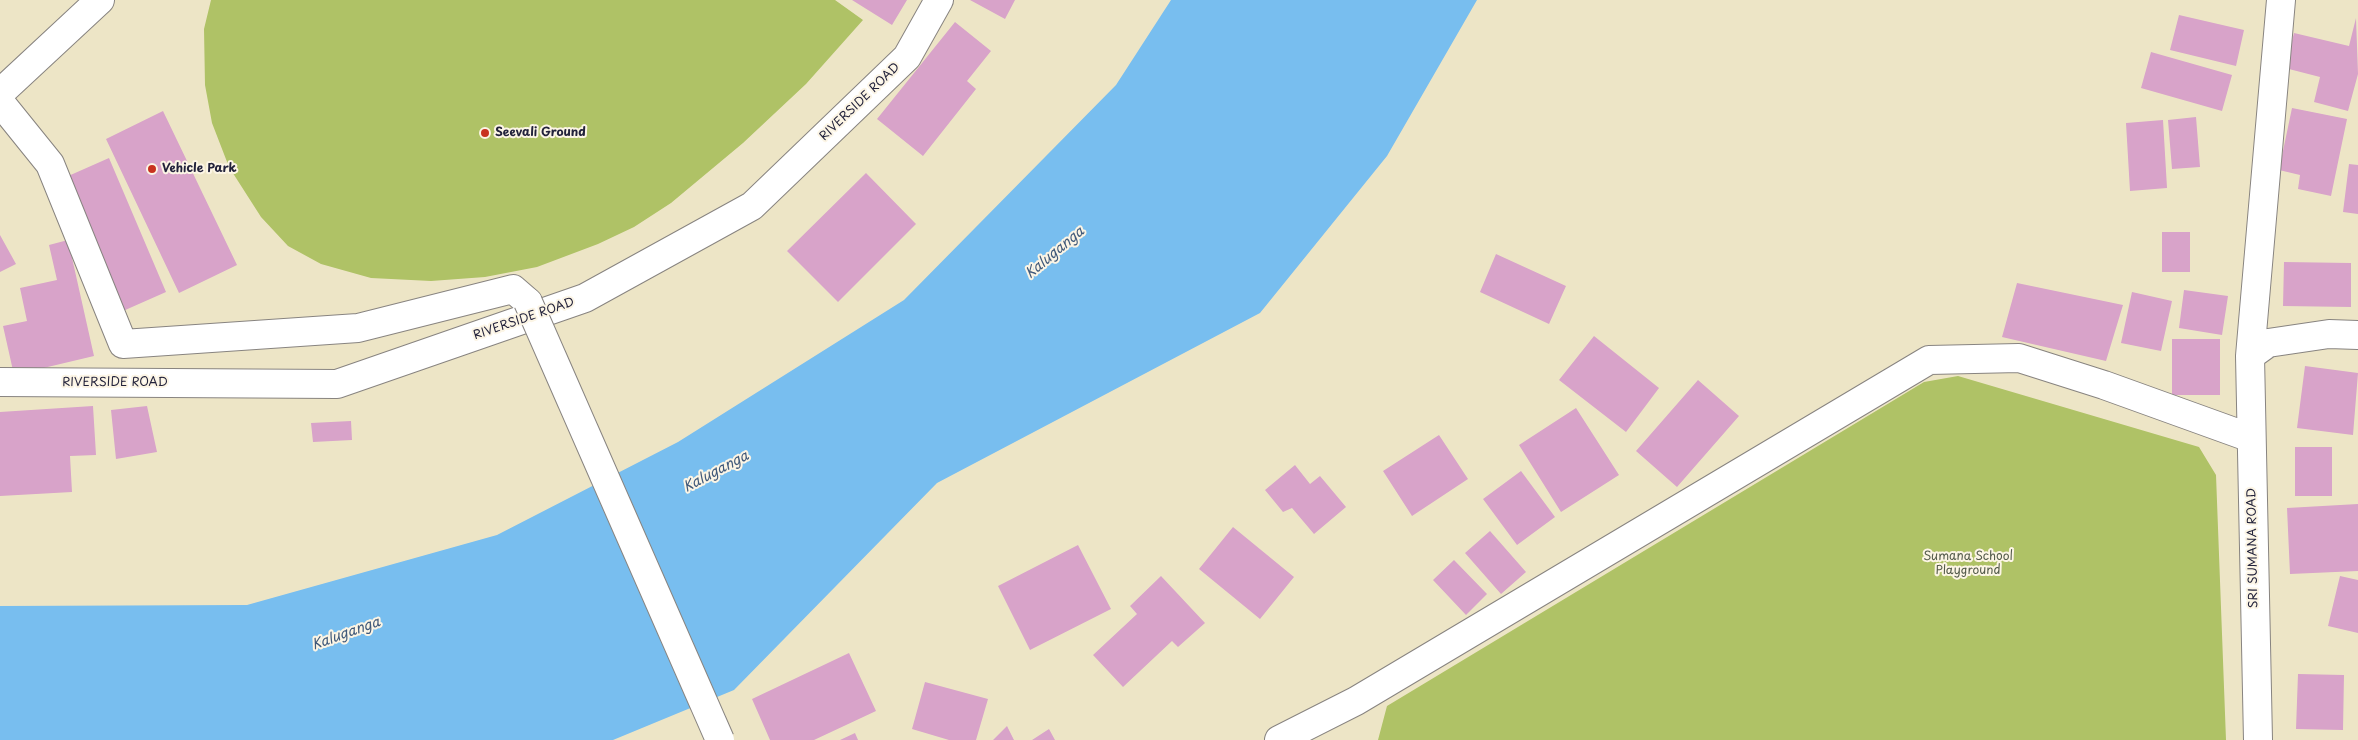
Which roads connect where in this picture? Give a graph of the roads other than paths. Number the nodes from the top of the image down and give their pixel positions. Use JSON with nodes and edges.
{"nodes":[{"id":1,"x":100,"y":0,"type":"edge"},
{"id":2,"x":939,"y":0,"type":"edge"},
{"id":3,"x":2281,"y":0,"type":"edge"},
{"id":4,"x":0,"y":93,"type":"edge"},
{"id":5,"x":0,"y":102,"type":"edge"},
{"id":6,"x":2358,"y":336,"type":"edge"},
{"id":7,"x":2250,"y":356,"type":"junction"},
{"id":8,"x":0,"y":382,"type":"edge"},
{"id":9,"x":2251,"y":438,"type":"junction"},
{"id":10,"x":720,"y":740,"type":"edge"},
{"id":11,"x":1280,"y":740,"type":"edge"},
{"id":12,"x":2258,"y":740,"type":"edge"}],
"edges":[{"from":1,"to":4,"type":"street"},
{"from":2,"to":8,"type":"street","name":"RIVERSIDE ROAD"},
{"from":3,"to":7,"type":"street","name":"SRI SUMANA ROAD"},
{"from":5,"to":10,"type":"street","bridge":true},
{"from":6,"to":7,"type":"street"},
{"from":7,"to":9,"type":"street","name":"SRI SUMANA ROAD"},
{"from":9,"to":11,"type":"street"},
{"from":9,"to":12,"type":"street","name":"SRI SUMANA ROAD"}]}
